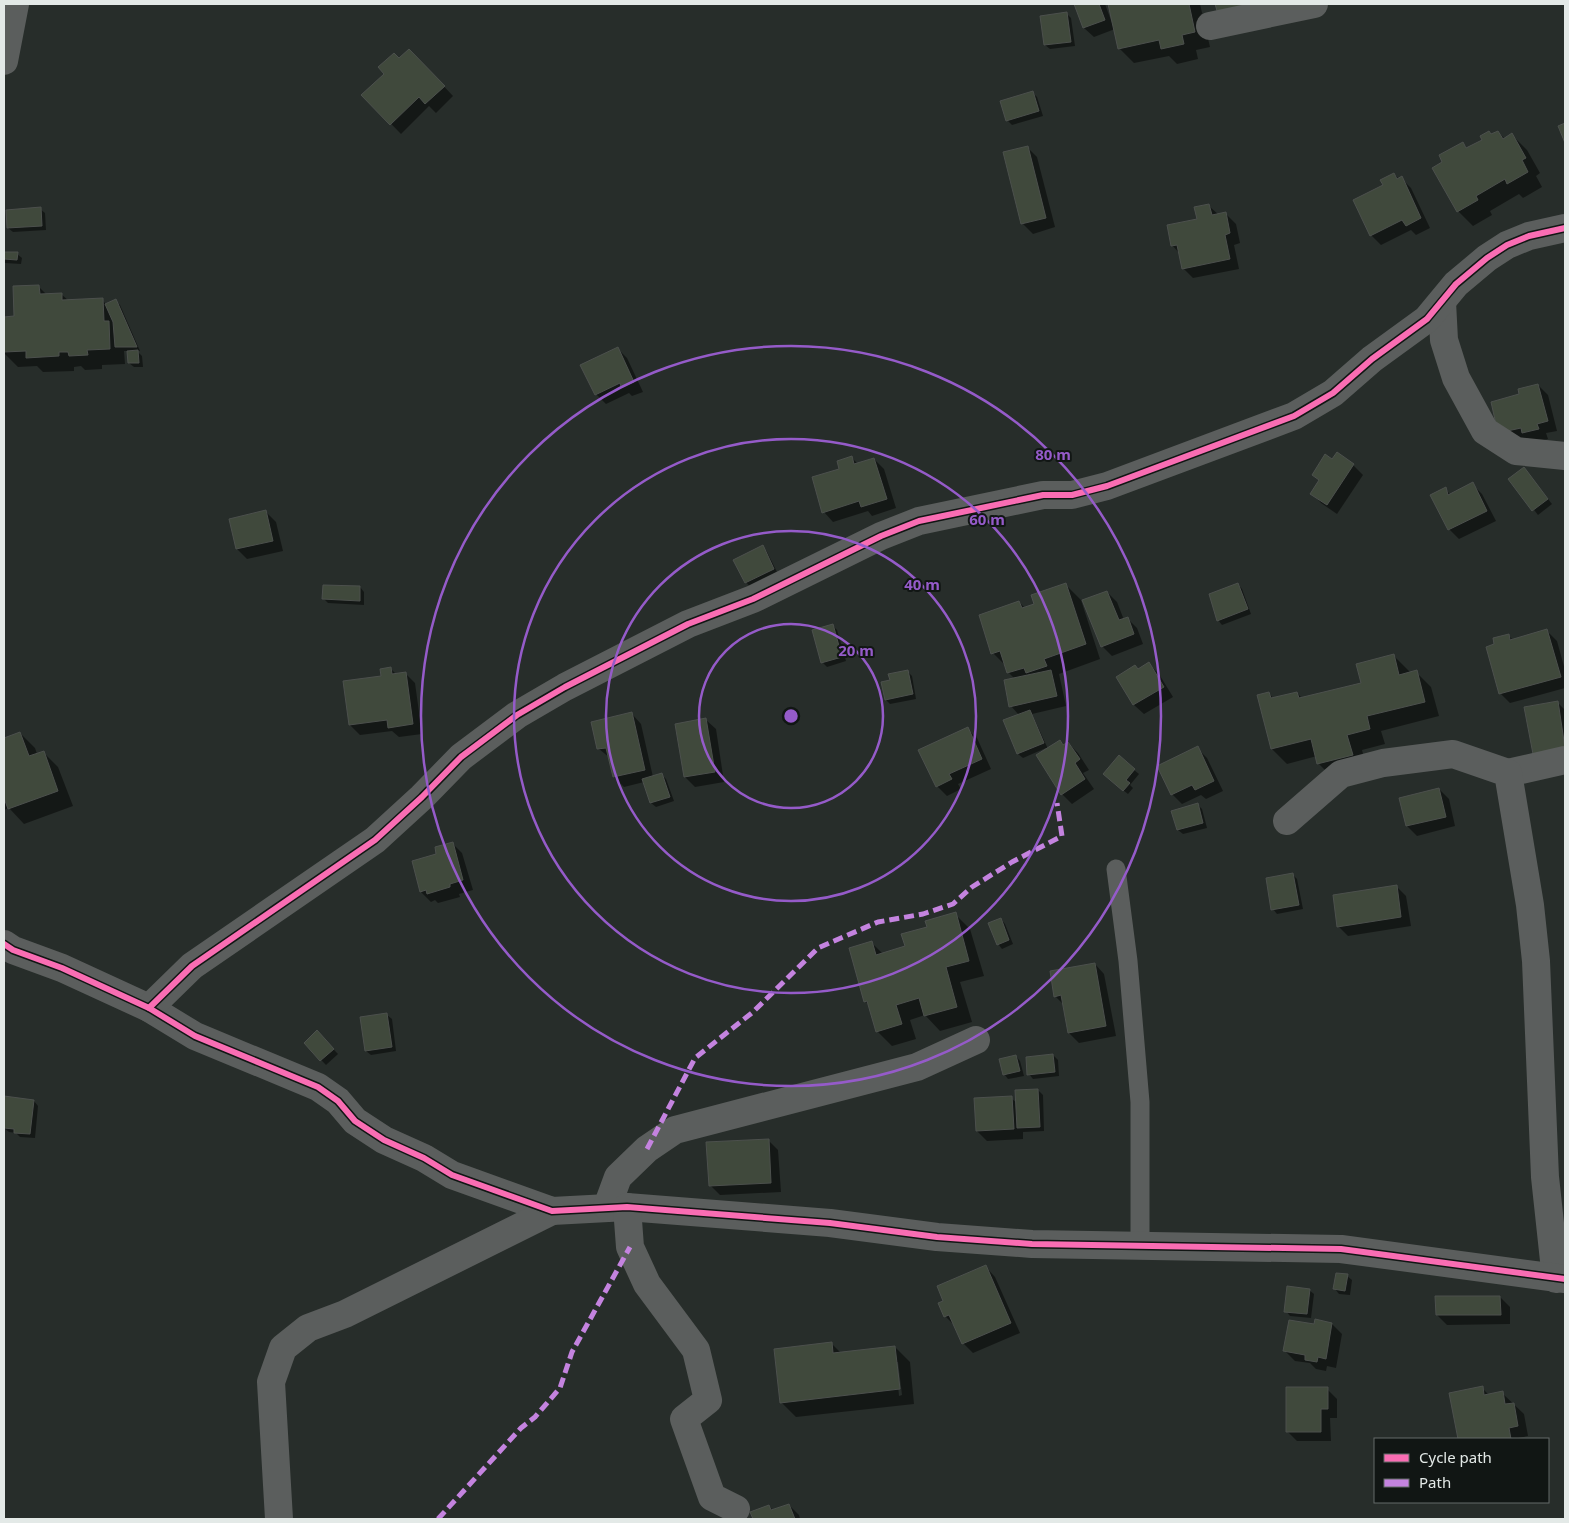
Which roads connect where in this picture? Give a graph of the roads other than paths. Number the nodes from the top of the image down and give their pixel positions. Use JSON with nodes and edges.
{"nodes":[{"id":1,"x":16,"y":4,"type":"edge"},
{"id":2,"x":1314,"y":4,"type":"edge"},
{"id":3,"x":1210,"y":26,"type":"dead end"},
{"id":4,"x":4,"y":61,"type":"edge"},
{"id":5,"x":1565,"y":228,"type":"edge"},
{"id":6,"x":1442,"y":302,"type":"junction"},
{"id":7,"x":1565,"y":456,"type":"edge"},
{"id":8,"x":1565,"y":760,"type":"edge"},
{"id":9,"x":1508,"y":772,"type":"junction"},
{"id":10,"x":1287,"y":821,"type":"dead end"},
{"id":11,"x":1116,"y":869,"type":"dead end"},
{"id":12,"x":4,"y":944,"type":"edge"},
{"id":13,"x":149,"y":1008,"type":"junction"},
{"id":14,"x":976,"y":1040,"type":"dead end"},
{"id":15,"x":617,"y":1207,"type":"junction"},
{"id":16,"x":552,"y":1211,"type":"junction"},
{"id":17,"x":1140,"y":1246,"type":"junction"},
{"id":18,"x":1560,"y":1279,"type":"edge"},
{"id":19,"x":736,"y":1509,"type":"dead end"},
{"id":20,"x":279,"y":1519,"type":"edge"}],
"edges":[{"from":1,"to":4,"type":"street"},
{"from":2,"to":3,"type":"street"},
{"from":5,"to":6,"type":"street"},
{"from":6,"to":7,"type":"street"},
{"from":6,"to":13,"type":"street"},
{"from":8,"to":9,"type":"street"},
{"from":9,"to":10,"type":"street"},
{"from":9,"to":18,"type":"street"},
{"from":11,"to":17,"type":"lane"},
{"from":12,"to":13,"type":"street"},
{"from":13,"to":16,"type":"street"},
{"from":14,"to":15,"type":"street"},
{"from":15,"to":16,"type":"street"},
{"from":15,"to":17,"type":"street"},
{"from":15,"to":19,"type":"street"},
{"from":16,"to":20,"type":"street"},
{"from":17,"to":18,"type":"street"}]}
